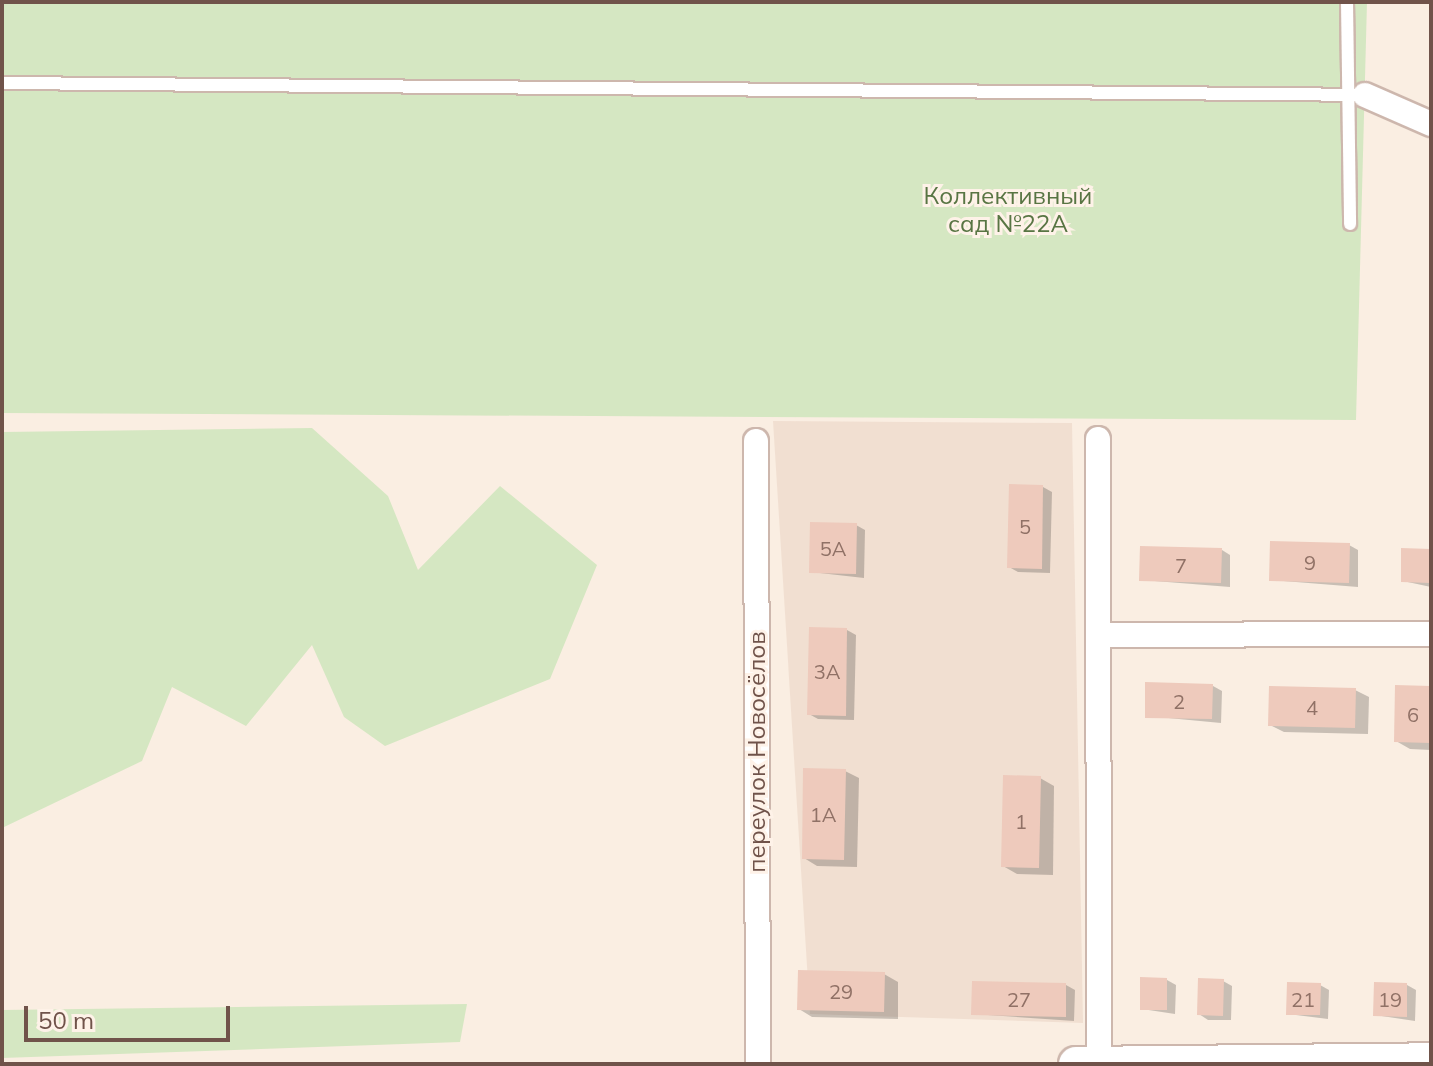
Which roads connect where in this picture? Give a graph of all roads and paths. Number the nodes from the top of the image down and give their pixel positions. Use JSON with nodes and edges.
{"nodes":[{"id":1,"x":1347,"y":2,"type":"edge"},
{"id":2,"x":2,"y":83,"type":"edge"},
{"id":3,"x":1356,"y":96,"type":"junction"},
{"id":4,"x":1431,"y":124,"type":"edge"},
{"id":5,"x":1350,"y":224,"type":"dead end"},
{"id":6,"x":1098,"y":439,"type":"dead end"},
{"id":7,"x":756,"y":441,"type":"dead end"},
{"id":8,"x":1431,"y":634,"type":"edge"},
{"id":9,"x":1103,"y":635,"type":"junction"},
{"id":10,"x":1431,"y":1060,"type":"edge"},
{"id":11,"x":1099,"y":1063,"type":"edge"},
{"id":12,"x":758,"y":1064,"type":"edge"},
{"id":13,"x":1076,"y":1064,"type":"edge"}],
"edges":[{"from":1,"to":3,"type":"lane"},
{"from":2,"to":3,"type":"lane"},
{"from":3,"to":4,"type":"street"},
{"from":3,"to":5,"type":"lane"},
{"from":6,"to":9,"type":"street"},
{"from":7,"to":12,"type":"street","name":"переулок Новосёлов"},
{"from":8,"to":9,"type":"street"},
{"from":9,"to":11,"type":"street"},
{"from":10,"to":11,"type":"street"},
{"from":11,"to":13,"type":"street"}]}
